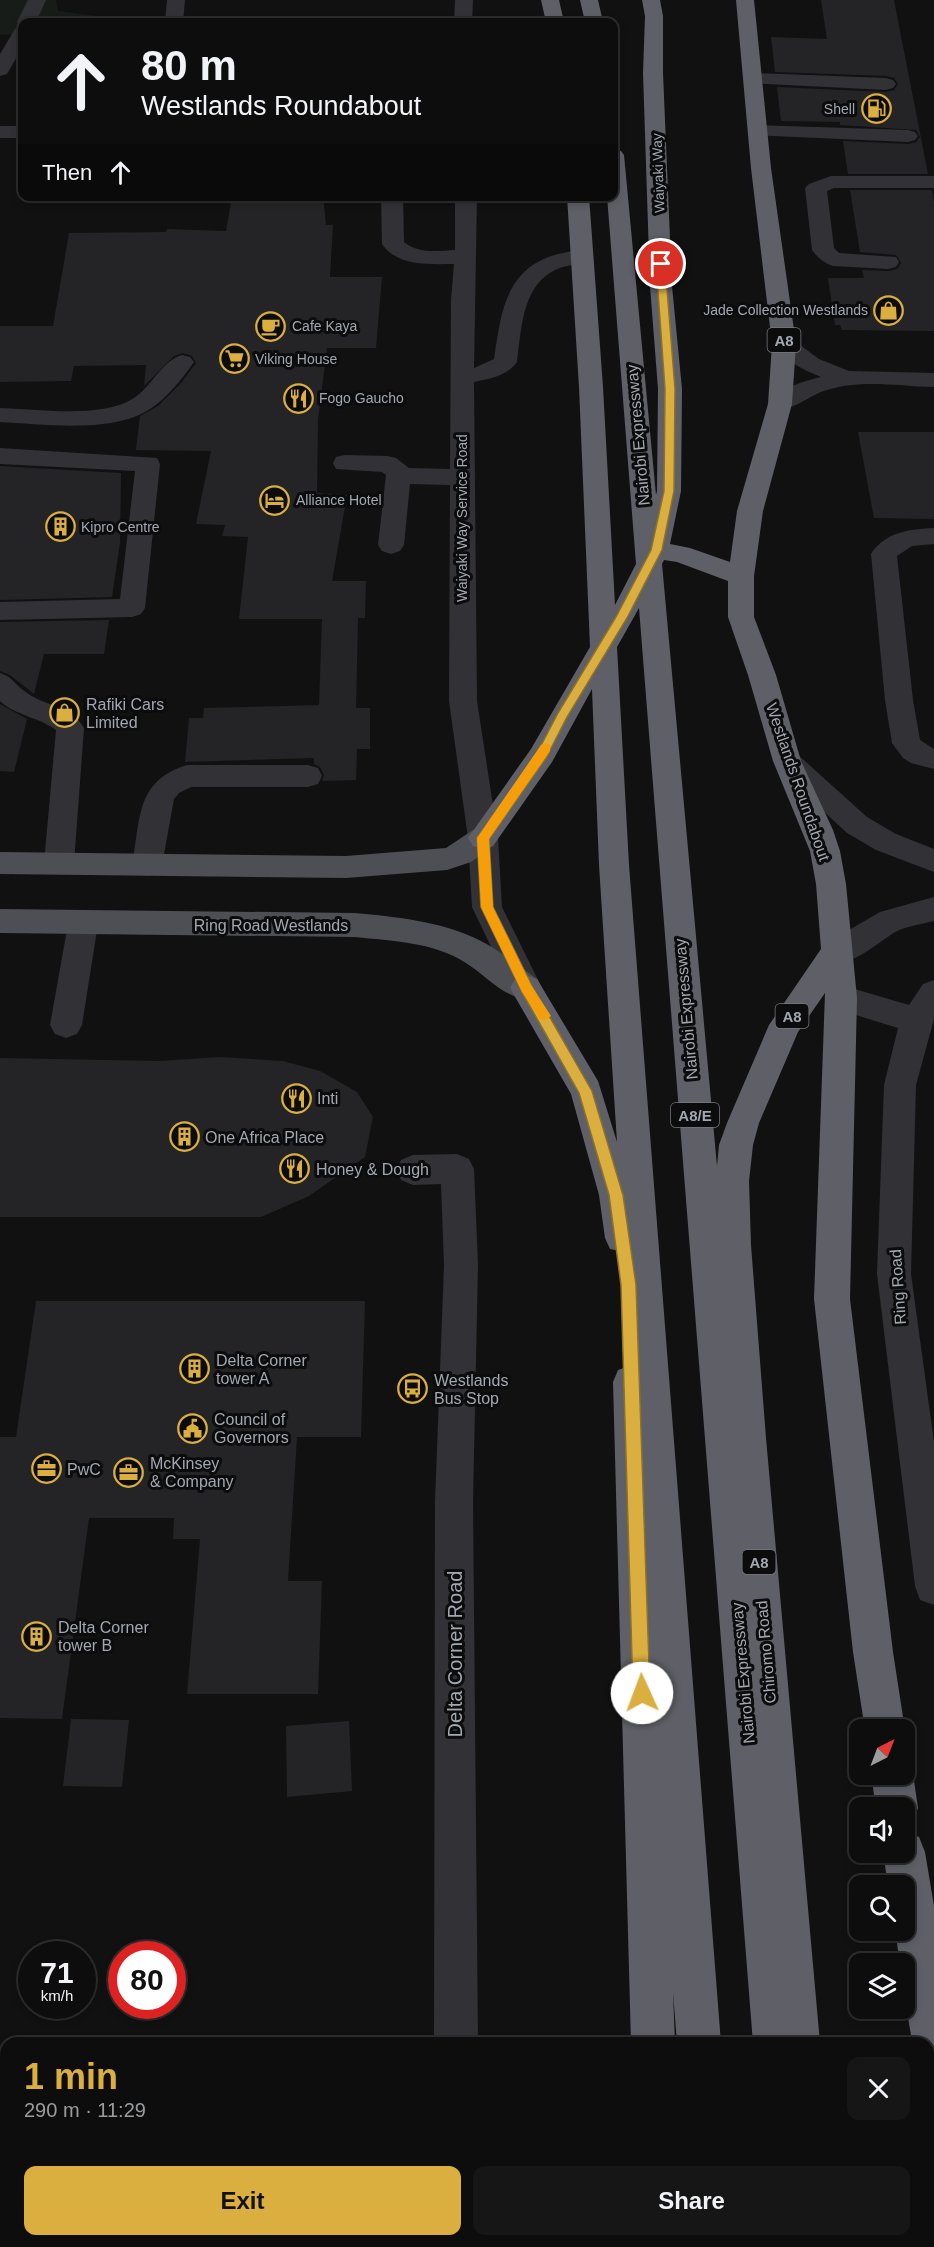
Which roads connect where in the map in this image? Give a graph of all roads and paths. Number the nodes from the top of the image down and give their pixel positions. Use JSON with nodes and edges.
{"nodes":[{"id":1,"x":37,"y":0,"type":"edge"},
{"id":2,"x":176,"y":0,"type":"edge"},
{"id":3,"x":464,"y":0,"type":"edge"},
{"id":4,"x":550,"y":0,"type":"edge"},
{"id":5,"x":589,"y":0,"type":"edge"},
{"id":6,"x":745,"y":0,"type":"edge"},
{"id":7,"x":654,"y":5,"type":"edge"},
{"id":8,"x":29,"y":18,"type":"edge"},
{"id":9,"x":174,"y":18,"type":"edge"},
{"id":10,"x":463,"y":18,"type":"edge"},
{"id":11,"x":554,"y":18,"type":"edge"},
{"id":12,"x":593,"y":18,"type":"edge"},
{"id":13,"x":18,"y":44,"type":"edge"},
{"id":14,"x":0,"y":70,"type":"edge"},
{"id":15,"x":754,"y":79,"type":"junction"},
{"id":16,"x":886,"y":84,"type":"dead end"},
{"id":17,"x":758,"y":131,"type":"junction"},
{"id":18,"x":0,"y":132,"type":"edge"},
{"id":19,"x":18,"y":132,"type":"edge"},
{"id":20,"x":908,"y":136,"type":"dead end"},
{"id":21,"x":934,"y":182,"type":"edge"},
{"id":22,"x":392,"y":201,"type":"edge"},
{"id":23,"x":466,"y":201,"type":"edge"},
{"id":24,"x":578,"y":201,"type":"edge"},
{"id":25,"x":618,"y":201,"type":"edge"},
{"id":26,"x":582,"y":255,"type":"junction"},
{"id":27,"x":466,"y":256,"type":"junction"},
{"id":28,"x":888,"y":262,"type":"dead end"},
{"id":29,"x":784,"y":344,"type":"junction"},
{"id":30,"x":182,"y":362,"type":"dead end"},
{"id":31,"x":842,"y":377,"type":"junction"},
{"id":32,"x":461,"y":378,"type":"junction"},
{"id":33,"x":934,"y":380,"type":"edge"},
{"id":34,"x":780,"y":404,"type":"junction"},
{"id":35,"x":0,"y":415,"type":"edge"},
{"id":36,"x":0,"y":456,"type":"edge"},
{"id":37,"x":345,"y":463,"type":"dead end"},
{"id":38,"x":400,"y":476,"type":"junction"},
{"id":39,"x":461,"y":477,"type":"junction"},
{"id":40,"x":934,"y":536,"type":"edge"},
{"id":41,"x":391,"y":545,"type":"dead end"},
{"id":42,"x":656,"y":550,"type":"junction"},
{"id":43,"x":741,"y":576,"type":"junction"},
{"id":44,"x":0,"y":611,"type":"edge"},
{"id":45,"x":0,"y":683,"type":"edge"},
{"id":46,"x":934,"y":759,"type":"edge"},
{"id":47,"x":787,"y":761,"type":"junction"},
{"id":48,"x":308,"y":776,"type":"dead end"},
{"id":49,"x":483,"y":838,"type":"junction"},
{"id":50,"x":934,"y":861,"type":"edge"},
{"id":51,"x":0,"y":863,"type":"edge"},
{"id":52,"x":59,"y":863,"type":"junction"},
{"id":53,"x":147,"y":865,"type":"junction"},
{"id":54,"x":934,"y":909,"type":"edge"},
{"id":55,"x":0,"y":921,"type":"edge"},
{"id":56,"x":83,"y":924,"type":"junction"},
{"id":57,"x":836,"y":953,"type":"junction"},
{"id":58,"x":526,"y":988,"type":"junction"},
{"id":59,"x":841,"y":998,"type":"junction"},
{"id":60,"x":925,"y":1006,"type":"edge"},
{"id":61,"x":66,"y":1025,"type":"dead end"},
{"id":62,"x":413,"y":1170,"type":"dead end"},
{"id":63,"x":923,"y":1420,"type":"edge"},
{"id":64,"x":934,"y":1586,"type":"edge"},
{"id":65,"x":883,"y":1719,"type":"edge"},
{"id":66,"x":906,"y":1863,"type":"edge"},
{"id":67,"x":456,"y":2037,"type":"edge"},
{"id":68,"x":653,"y":2037,"type":"edge"},
{"id":69,"x":699,"y":2037,"type":"edge"},
{"id":70,"x":774,"y":2037,"type":"edge"},
{"id":71,"x":798,"y":2037,"type":"edge"},
{"id":72,"x":933,"y":2037,"type":"edge"}],
"edges":[{"from":1,"to":8,"type":"street"},
{"from":2,"to":9,"type":"street"},
{"from":3,"to":10,"type":"street"},
{"from":4,"to":11,"type":"highway"},
{"from":5,"to":12,"type":"highway"},
{"from":6,"to":15,"type":"highway","number":"A8"},
{"from":7,"to":42,"type":"highway","name":"Waiyaki Way"},
{"from":13,"to":14,"type":"street"},
{"from":15,"to":16,"type":"street"},
{"from":15,"to":17,"type":"highway","number":"A8"},
{"from":17,"to":20,"type":"street"},
{"from":17,"to":29,"type":"highway","number":"A8"},
{"from":18,"to":19,"type":"street"},
{"from":21,"to":28,"type":"street"},
{"from":22,"to":27,"type":"street"},
{"from":23,"to":27,"type":"street","name":"Waiyaki Way Service Road"},
{"from":24,"to":26,"type":"highway"},
{"from":25,"to":70,"type":"highway","name":"Nairobi Expressway","number":"A8/E"},
{"from":26,"to":32,"type":"street"},
{"from":26,"to":69,"type":"highway"},
{"from":27,"to":32,"type":"street","name":"Waiyaki Way Service Road"},
{"from":29,"to":31,"type":"street"},
{"from":29,"to":34,"type":"highway","number":"A8"},
{"from":30,"to":35,"type":"street"},
{"from":31,"to":33,"type":"street"},
{"from":31,"to":34,"type":"street"},
{"from":32,"to":39,"type":"street","name":"Waiyaki Way Service Road"},
{"from":34,"to":43,"type":"highway","number":"A8"},
{"from":36,"to":44,"type":"street"},
{"from":37,"to":38,"type":"street"},
{"from":38,"to":39,"type":"street"},
{"from":38,"to":41,"type":"street"},
{"from":39,"to":49,"type":"street","name":"Waiyaki Way Service Road"},
{"from":40,"to":46,"type":"street"},
{"from":42,"to":43,"type":"highway"},
{"from":42,"to":49,"type":"highway","name":"Waiyaki Way"},
{"from":43,"to":47,"type":"highway","name":"Westlands Roundabout","number":"A8"},
{"from":45,"to":52,"type":"street"},
{"from":47,"to":50,"type":"street"},
{"from":47,"to":57,"type":"highway","name":"Westlands Roundabout","number":"A8"},
{"from":48,"to":53,"type":"street"},
{"from":49,"to":53,"type":"main road"},
{"from":49,"to":58,"type":"street"},
{"from":51,"to":52,"type":"main road"},
{"from":52,"to":53,"type":"main road"},
{"from":54,"to":57,"type":"street"},
{"from":55,"to":56,"type":"main road","name":"Ring Road Westlands"},
{"from":56,"to":58,"type":"main road","name":"Ring Road Westlands"},
{"from":56,"to":61,"type":"street"},
{"from":57,"to":59,"type":"highway","name":"Westlands Roundabout"},
{"from":57,"to":71,"type":"highway","name":"Chiromo Road","number":"A8"},
{"from":58,"to":68,"type":"highway"},
{"from":59,"to":60,"type":"street"},
{"from":59,"to":65,"type":"highway","name":"Westlands Roundabout"},
{"from":60,"to":63,"type":"street","name":"Ring Road"},
{"from":62,"to":67,"type":"street","name":"Delta Corner Road"},
{"from":63,"to":64,"type":"street","name":"Ring Road"},
{"from":66,"to":72,"type":"highway"}]}
